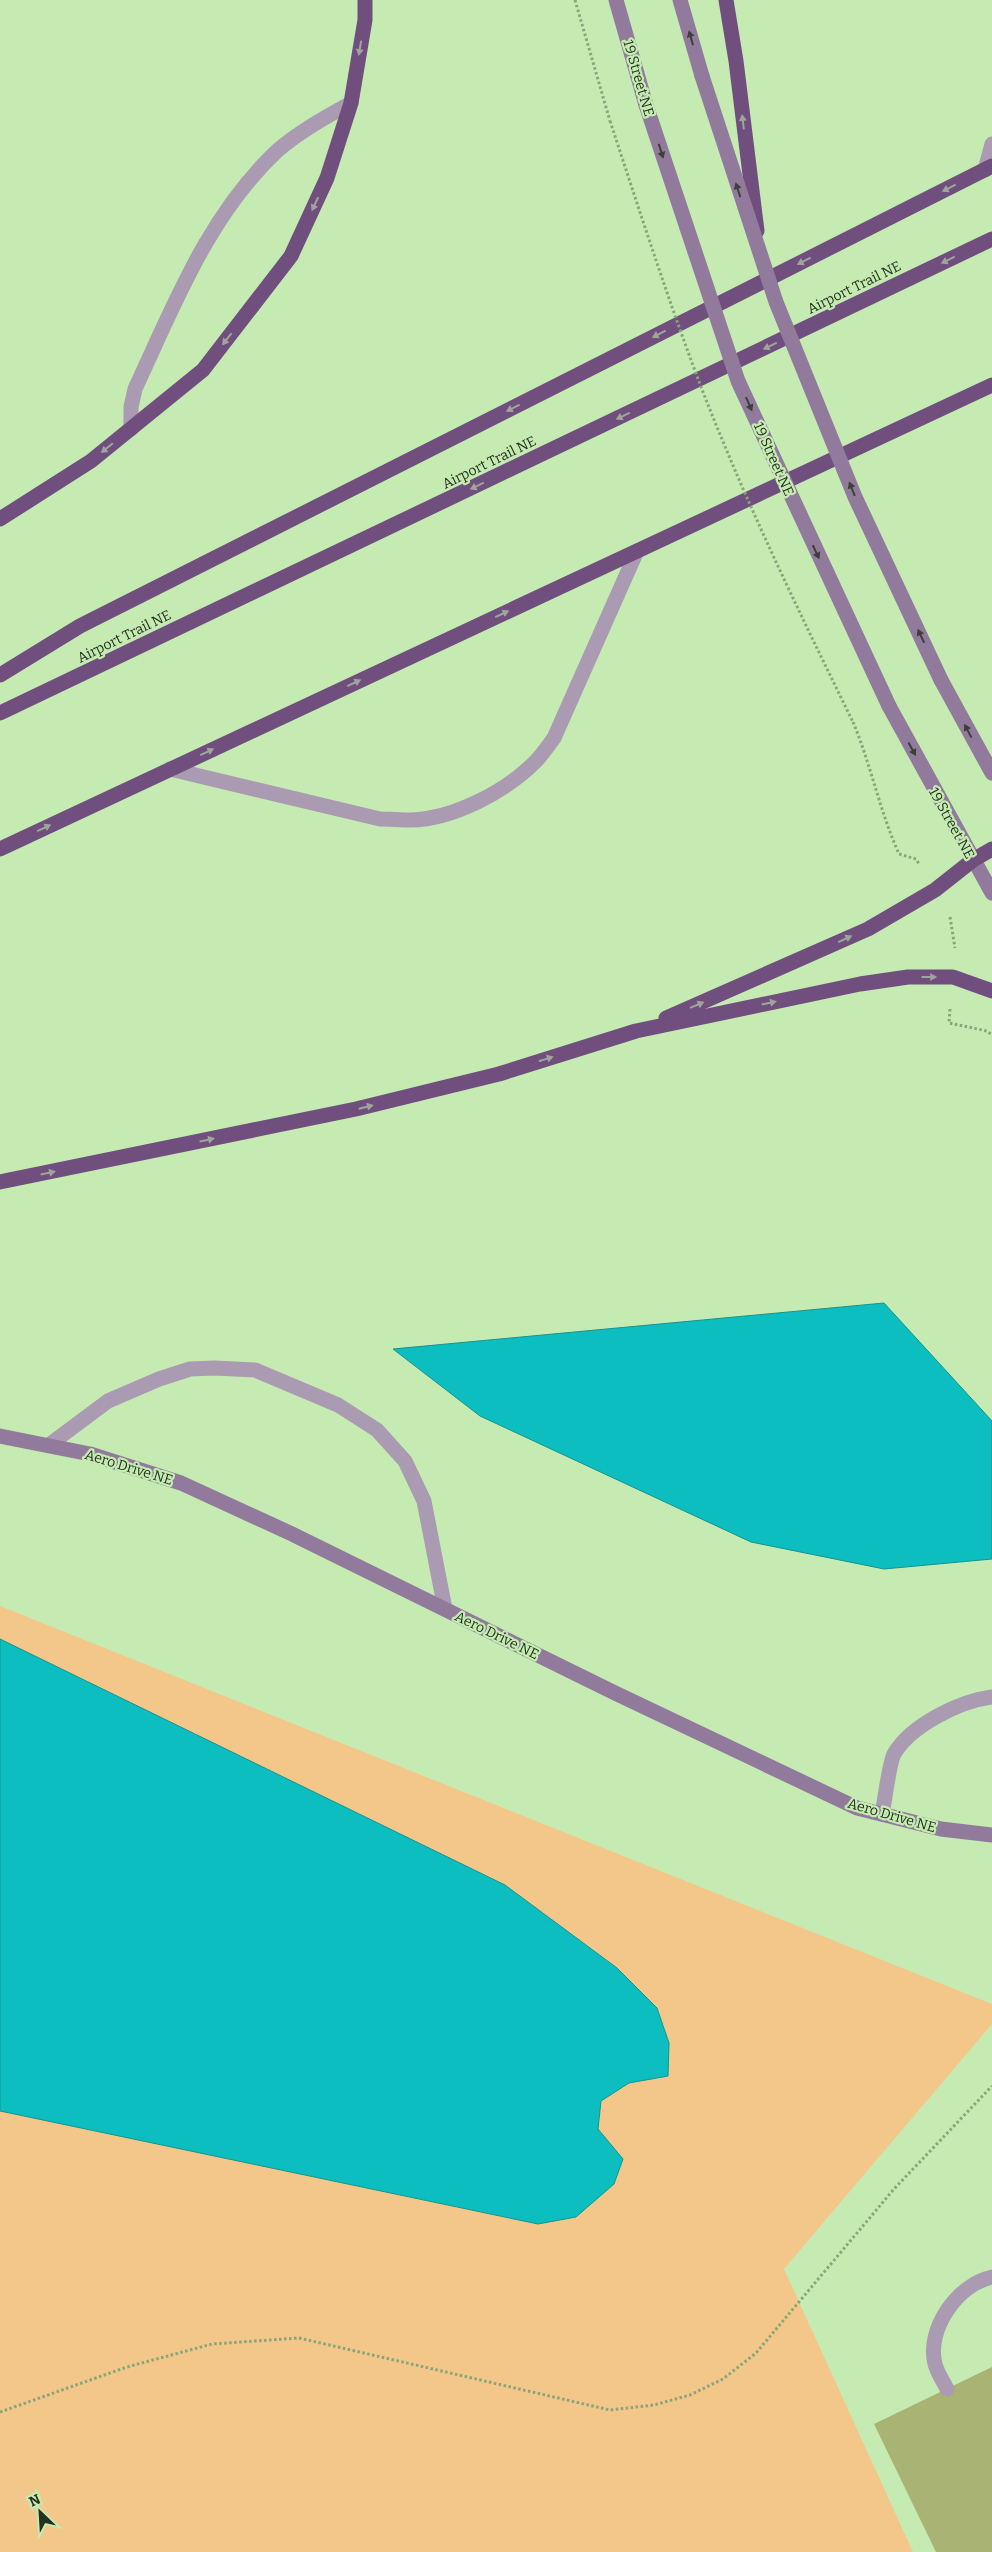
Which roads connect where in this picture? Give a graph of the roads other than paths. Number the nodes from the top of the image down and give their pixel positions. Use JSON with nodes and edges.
{"nodes":[{"id":1,"x":365,"y":0,"type":"edge"},
{"id":2,"x":616,"y":0,"type":"edge"},
{"id":3,"x":680,"y":0,"type":"edge"},
{"id":4,"x":726,"y":0,"type":"edge"},
{"id":5,"x":351,"y":103,"type":"junction"},
{"id":6,"x":992,"y":144,"type":"edge"},
{"id":7,"x":988,"y":168,"type":"edge"},
{"id":8,"x":992,"y":240,"type":"edge"},
{"id":9,"x":760,"y":258,"type":"junction"},
{"id":10,"x":992,"y":385,"type":"edge"},
{"id":11,"x":131,"y":429,"type":"junction"},
{"id":12,"x":0,"y":520,"type":"edge"},
{"id":13,"x":637,"y":551,"type":"junction"},
{"id":14,"x":0,"y":674,"type":"edge"},
{"id":15,"x":0,"y":713,"type":"edge"},
{"id":16,"x":170,"y":769,"type":"junction"},
{"id":17,"x":992,"y":774,"type":"edge"},
{"id":18,"x":0,"y":849,"type":"edge"},
{"id":19,"x":992,"y":849,"type":"edge"},
{"id":20,"x":973,"y":860,"type":"junction"},
{"id":21,"x":992,"y":893,"type":"edge"},
{"id":22,"x":992,"y":991,"type":"edge"},
{"id":23,"x":636,"y":1031,"type":"junction"},
{"id":24,"x":0,"y":1182,"type":"edge"},
{"id":25,"x":0,"y":1436,"type":"edge"},
{"id":26,"x":49,"y":1445,"type":"junction"},
{"id":27,"x":445,"y":1609,"type":"junction"},
{"id":28,"x":992,"y":1697,"type":"edge"},
{"id":29,"x":882,"y":1814,"type":"junction"},
{"id":30,"x":992,"y":1835,"type":"edge"},
{"id":31,"x":992,"y":2277,"type":"edge"},
{"id":32,"x":946,"y":2389,"type":"dead end"}],
"edges":[{"from":1,"to":5,"type":"highway","one_way":true},
{"from":2,"to":20,"type":"street","name":"19 Street NE","one_way":true,"bridge":true},
{"from":9,"to":3,"type":"street","one_way":true,"bridge":true},
{"from":9,"to":4,"type":"highway","one_way":true,"bridge":true},
{"from":5,"to":11,"type":"highway","one_way":true},
{"from":5,"to":11,"type":"lane"},
{"from":6,"to":7,"type":"lane"},
{"from":7,"to":14,"type":"highway","one_way":true},
{"from":8,"to":15,"type":"highway","name":"Airport Trail NE","one_way":true},
{"from":17,"to":9,"type":"street","one_way":true,"bridge":true},
{"from":10,"to":13,"type":"highway"},
{"from":11,"to":12,"type":"highway","one_way":true},
{"from":16,"to":13,"type":"highway","one_way":true},
{"from":13,"to":16,"type":"lane"},
{"from":18,"to":16,"type":"highway","one_way":true},
{"from":19,"to":20,"type":"highway"},
{"from":20,"to":21,"type":"street","name":"19 Street NE"},
{"from":23,"to":20,"type":"highway","one_way":true},
{"from":23,"to":22,"type":"highway","one_way":true},
{"from":24,"to":23,"type":"highway","one_way":true},
{"from":25,"to":26,"type":"street","name":"Aero Drive NE"},
{"from":26,"to":27,"type":"street","name":"Aero Drive NE"},
{"from":26,"to":27,"type":"lane"},
{"from":27,"to":29,"type":"street","name":"Aero Drive NE"},
{"from":28,"to":29,"type":"lane"},
{"from":29,"to":30,"type":"street","name":"Aero Drive NE"},
{"from":31,"to":32,"type":"lane"}]}
